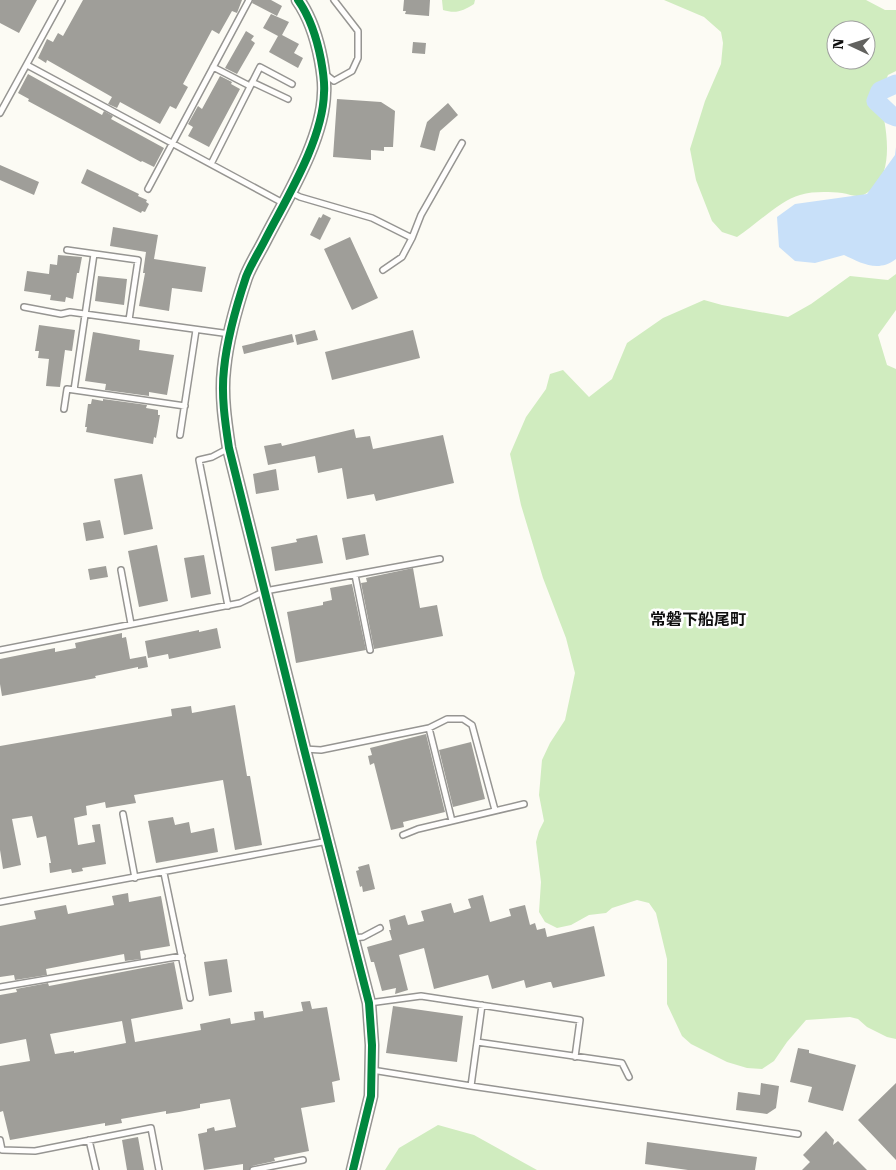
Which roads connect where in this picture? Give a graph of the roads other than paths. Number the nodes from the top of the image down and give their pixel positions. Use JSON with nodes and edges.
{"nodes":[{"id":1,"x":62,"y":0,"type":"edge"},
{"id":2,"x":249,"y":0,"type":"edge"},
{"id":3,"x":298,"y":0,"type":"edge"},
{"id":4,"x":334,"y":0,"type":"edge"},
{"id":5,"x":27,"y":65,"type":"junction"},
{"id":6,"x":213,"y":67,"type":"junction"},
{"id":7,"x":323,"y":72,"type":"junction"},
{"id":8,"x":251,"y":84,"type":"junction"},
{"id":9,"x":292,"y":84,"type":"dead end"},
{"id":10,"x":288,"y":99,"type":"dead end"},
{"id":11,"x":0,"y":113,"type":"edge"},
{"id":12,"x":172,"y":143,"type":"junction"},
{"id":13,"x":462,"y":143,"type":"dead end"},
{"id":14,"x":212,"y":164,"type":"junction"},
{"id":15,"x":148,"y":189,"type":"dead end"},
{"id":16,"x":287,"y":198,"type":"junction"},
{"id":17,"x":412,"y":238,"type":"junction"},
{"id":18,"x":67,"y":250,"type":"dead end"},
{"id":19,"x":94,"y":254,"type":"junction"},
{"id":20,"x":383,"y":270,"type":"dead end"},
{"id":21,"x":24,"y":307,"type":"dead end"},
{"id":22,"x":85,"y":314,"type":"junction"},
{"id":23,"x":128,"y":320,"type":"junction"},
{"id":24,"x":196,"y":330,"type":"junction"},
{"id":25,"x":230,"y":334,"type":"junction"},
{"id":26,"x":74,"y":390,"type":"junction"},
{"id":27,"x":185,"y":406,"type":"junction"},
{"id":28,"x":64,"y":409,"type":"dead end"},
{"id":29,"x":180,"y":435,"type":"dead end"},
{"id":30,"x":229,"y":448,"type":"junction"},
{"id":31,"x":440,"y":559,"type":"dead end"},
{"id":32,"x":121,"y":570,"type":"dead end"},
{"id":33,"x":356,"y":575,"type":"junction"},
{"id":34,"x":266,"y":591,"type":"junction"},
{"id":35,"x":228,"y":606,"type":"junction"},
{"id":36,"x":131,"y":624,"type":"junction"},
{"id":37,"x":0,"y":650,"type":"edge"},
{"id":38,"x":370,"y":650,"type":"dead end"},
{"id":39,"x":429,"y":728,"type":"junction"},
{"id":40,"x":304,"y":749,"type":"junction"},
{"id":41,"x":524,"y":804,"type":"dead end"},
{"id":42,"x":495,"y":810,"type":"junction"},
{"id":43,"x":123,"y":814,"type":"dead end"},
{"id":44,"x":452,"y":821,"type":"junction"},
{"id":45,"x":403,"y":835,"type":"dead end"},
{"id":46,"x":328,"y":841,"type":"junction"},
{"id":47,"x":164,"y":873,"type":"junction"},
{"id":48,"x":135,"y":878,"type":"junction"},
{"id":49,"x":0,"y":902,"type":"edge"},
{"id":50,"x":380,"y":928,"type":"dead end"},
{"id":51,"x":352,"y":938,"type":"junction"},
{"id":52,"x":182,"y":956,"type":"junction"},
{"id":53,"x":0,"y":987,"type":"edge"},
{"id":54,"x":190,"y":998,"type":"dead end"},
{"id":55,"x":369,"y":1003,"type":"junction"},
{"id":56,"x":482,"y":1005,"type":"junction"},
{"id":57,"x":477,"y":1042,"type":"junction"},
{"id":58,"x":575,"y":1057,"type":"junction"},
{"id":59,"x":372,"y":1070,"type":"junction"},
{"id":60,"x":629,"y":1077,"type":"dead end"},
{"id":61,"x":471,"y":1086,"type":"junction"},
{"id":62,"x":798,"y":1134,"type":"dead end"},
{"id":63,"x":0,"y":1140,"type":"edge"},
{"id":64,"x":89,"y":1140,"type":"junction"},
{"id":65,"x":303,"y":1160,"type":"dead end"},
{"id":66,"x":96,"y":1170,"type":"edge"},
{"id":67,"x":158,"y":1170,"type":"edge"},
{"id":68,"x":253,"y":1170,"type":"edge"},
{"id":69,"x":354,"y":1170,"type":"edge"}],
"edges":[{"from":1,"to":5,"type":"lane"},
{"from":2,"to":6,"type":"lane"},
{"from":3,"to":7,"type":"street"},
{"from":4,"to":7,"type":"lane"},
{"from":5,"to":11,"type":"lane"},
{"from":5,"to":12,"type":"lane"},
{"from":6,"to":8,"type":"lane"},
{"from":6,"to":12,"type":"lane"},
{"from":7,"to":16,"type":"street"},
{"from":8,"to":9,"type":"lane"},
{"from":8,"to":10,"type":"lane"},
{"from":8,"to":14,"type":"lane"},
{"from":12,"to":14,"type":"lane"},
{"from":12,"to":15,"type":"lane"},
{"from":13,"to":17,"type":"lane"},
{"from":14,"to":16,"type":"lane"},
{"from":16,"to":17,"type":"lane"},
{"from":16,"to":25,"type":"street"},
{"from":17,"to":20,"type":"lane"},
{"from":18,"to":19,"type":"lane"},
{"from":19,"to":22,"type":"lane"},
{"from":19,"to":23,"type":"lane"},
{"from":21,"to":22,"type":"lane"},
{"from":22,"to":23,"type":"lane"},
{"from":22,"to":26,"type":"lane"},
{"from":23,"to":24,"type":"lane"},
{"from":24,"to":25,"type":"lane"},
{"from":24,"to":27,"type":"lane"},
{"from":25,"to":30,"type":"street"},
{"from":26,"to":27,"type":"lane"},
{"from":26,"to":28,"type":"lane"},
{"from":27,"to":29,"type":"lane"},
{"from":30,"to":34,"type":"street"},
{"from":30,"to":35,"type":"lane"},
{"from":31,"to":33,"type":"lane"},
{"from":32,"to":36,"type":"lane"},
{"from":33,"to":34,"type":"lane"},
{"from":33,"to":38,"type":"lane"},
{"from":34,"to":35,"type":"lane"},
{"from":34,"to":40,"type":"street"},
{"from":35,"to":36,"type":"lane"},
{"from":36,"to":37,"type":"lane"},
{"from":39,"to":40,"type":"lane"},
{"from":39,"to":42,"type":"lane"},
{"from":39,"to":44,"type":"lane"},
{"from":40,"to":46,"type":"street"},
{"from":41,"to":42,"type":"lane"},
{"from":42,"to":44,"type":"lane"},
{"from":43,"to":48,"type":"lane"},
{"from":44,"to":45,"type":"lane"},
{"from":46,"to":47,"type":"lane"},
{"from":46,"to":51,"type":"street"},
{"from":47,"to":48,"type":"lane"},
{"from":47,"to":52,"type":"lane"},
{"from":48,"to":49,"type":"lane"},
{"from":50,"to":51,"type":"lane"},
{"from":51,"to":55,"type":"street"},
{"from":52,"to":53,"type":"lane"},
{"from":52,"to":54,"type":"lane"},
{"from":55,"to":56,"type":"lane"},
{"from":55,"to":59,"type":"street"},
{"from":56,"to":57,"type":"lane"},
{"from":56,"to":58,"type":"lane"},
{"from":57,"to":58,"type":"lane"},
{"from":57,"to":61,"type":"lane"},
{"from":58,"to":60,"type":"lane"},
{"from":59,"to":61,"type":"lane"},
{"from":59,"to":69,"type":"street"},
{"from":61,"to":62,"type":"lane"},
{"from":63,"to":64,"type":"lane"},
{"from":64,"to":66,"type":"lane"},
{"from":64,"to":67,"type":"lane"},
{"from":65,"to":68,"type":"lane"}]}
